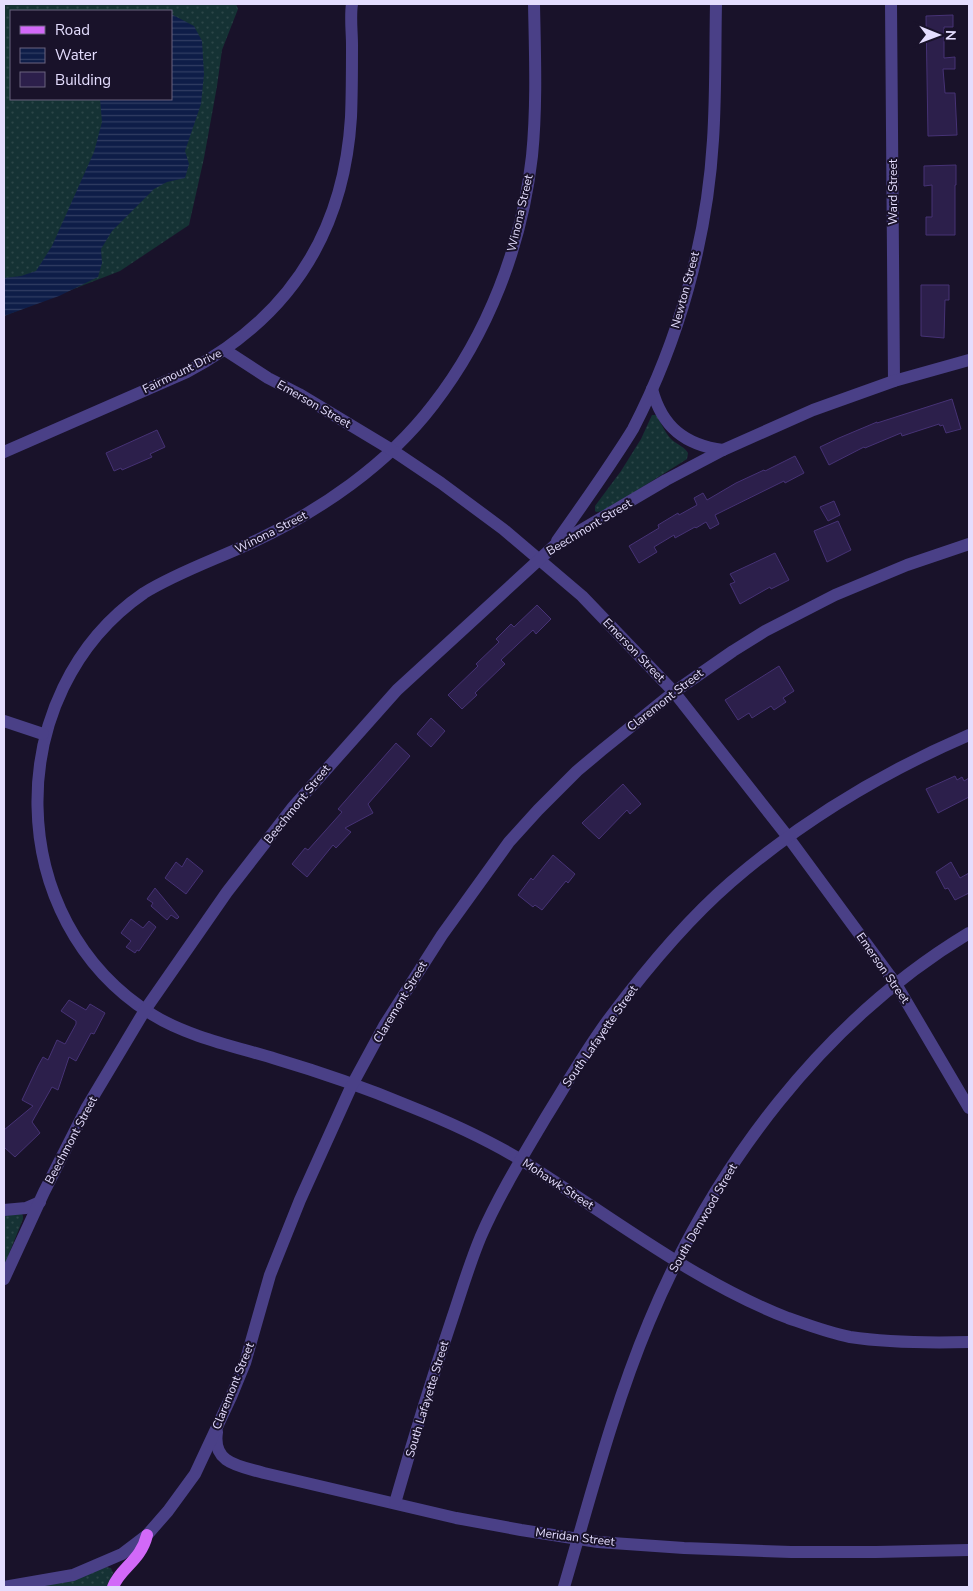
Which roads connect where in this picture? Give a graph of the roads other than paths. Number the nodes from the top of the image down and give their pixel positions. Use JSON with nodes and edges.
{"nodes":[{"id":1,"x":352,"y":4,"type":"edge"},
{"id":2,"x":534,"y":4,"type":"edge"},
{"id":3,"x":716,"y":4,"type":"edge"},
{"id":4,"x":891,"y":4,"type":"edge"},
{"id":5,"x":225,"y":350,"type":"junction"},
{"id":6,"x":969,"y":360,"type":"edge"},
{"id":7,"x":894,"y":381,"type":"junction"},
{"id":8,"x":652,"y":389,"type":"junction"},
{"id":9,"x":392,"y":450,"type":"junction"},
{"id":10,"x":723,"y":450,"type":"junction"},
{"id":11,"x":4,"y":452,"type":"edge"},
{"id":12,"x":969,"y":544,"type":"edge"},
{"id":13,"x":554,"y":546,"type":"junction"},
{"id":14,"x":539,"y":558,"type":"junction"},
{"id":15,"x":674,"y":692,"type":"junction"},
{"id":16,"x":4,"y":721,"type":"edge"},
{"id":17,"x":43,"y":734,"type":"junction"},
{"id":18,"x":969,"y":735,"type":"edge"},
{"id":19,"x":788,"y":837,"type":"junction"},
{"id":20,"x":969,"y":933,"type":"edge"},
{"id":21,"x":896,"y":984,"type":"junction"},
{"id":22,"x":144,"y":1010,"type":"junction"},
{"id":23,"x":352,"y":1085,"type":"junction"},
{"id":24,"x":969,"y":1108,"type":"edge"},
{"id":25,"x":521,"y":1160,"type":"junction"},
{"id":26,"x":40,"y":1202,"type":"junction"},
{"id":27,"x":4,"y":1210,"type":"edge"},
{"id":28,"x":677,"y":1261,"type":"junction"},
{"id":29,"x":4,"y":1279,"type":"edge"},
{"id":30,"x":969,"y":1342,"type":"edge"},
{"id":31,"x":218,"y":1426,"type":"junction"},
{"id":32,"x":395,"y":1503,"type":"junction"},
{"id":33,"x":147,"y":1535,"type":"junction"},
{"id":34,"x":578,"y":1539,"type":"junction"},
{"id":35,"x":969,"y":1550,"type":"edge"},
{"id":36,"x":4,"y":1587,"type":"edge"},
{"id":37,"x":113,"y":1587,"type":"edge"},
{"id":38,"x":564,"y":1587,"type":"edge"}],
"edges":[{"from":1,"to":5,"type":"street","name":"Fairmount Drive"},
{"from":2,"to":9,"type":"street","name":"Winona Street"},
{"from":3,"to":8,"type":"street","name":"Newton Street"},
{"from":4,"to":7,"type":"street","name":"Ward Street"},
{"from":5,"to":9,"type":"street","name":"Emerson Street"},
{"from":5,"to":11,"type":"street","name":"Fairmount Drive"},
{"from":6,"to":7,"type":"street","name":"Beechmont Street"},
{"from":7,"to":10,"type":"street","name":"Beechmont Street"},
{"from":8,"to":10,"type":"street"},
{"from":8,"to":13,"type":"street","name":"Newton Street"},
{"from":9,"to":14,"type":"street","name":"Emerson Street"},
{"from":9,"to":17,"type":"street","name":"Winona Street"},
{"from":10,"to":13,"type":"street","name":"Beechmont Street"},
{"from":12,"to":15,"type":"street","name":"Claremont Street"},
{"from":13,"to":14,"type":"street","name":"Beechmont Street"},
{"from":14,"to":15,"type":"street","name":"Emerson Street"},
{"from":14,"to":22,"type":"street","name":"Beechmont Street"},
{"from":15,"to":19,"type":"street","name":"Emerson Street"},
{"from":15,"to":23,"type":"street","name":"Claremont Street"},
{"from":16,"to":17,"type":"street"},
{"from":17,"to":22,"type":"street","name":"Winona Street"},
{"from":18,"to":19,"type":"street","name":"South Lafayette Street"},
{"from":19,"to":21,"type":"street","name":"Emerson Street"},
{"from":19,"to":25,"type":"street","name":"South Lafayette Street"},
{"from":20,"to":21,"type":"street","name":"South Denwood Street"},
{"from":21,"to":24,"type":"street","name":"Emerson Street"},
{"from":21,"to":28,"type":"street","name":"South Denwood Street"},
{"from":22,"to":23,"type":"street","name":"Mohawk Street"},
{"from":22,"to":26,"type":"street","name":"Beechmont Street"},
{"from":23,"to":25,"type":"street","name":"Mohawk Street"},
{"from":23,"to":31,"type":"street","name":"Claremont Street"},
{"from":25,"to":28,"type":"street","name":"Mohawk Street"},
{"from":25,"to":32,"type":"street","name":"South Lafayette Street"},
{"from":26,"to":27,"type":"street"},
{"from":26,"to":29,"type":"street","name":"Beechmont Street"},
{"from":28,"to":30,"type":"street","name":"Mohawk Street"},
{"from":28,"to":34,"type":"street","name":"South Denwood Street"},
{"from":31,"to":32,"type":"street","name":"Meridan Street"},
{"from":31,"to":33,"type":"street","name":"Claremont Street"},
{"from":32,"to":34,"type":"street","name":"Meridan Street"},
{"from":33,"to":36,"type":"street","name":"Claremont Street"},
{"from":33,"to":37,"type":"main road"},
{"from":34,"to":35,"type":"street","name":"Meridan Street"},
{"from":34,"to":38,"type":"street","name":"South Denwood Street"}]}
